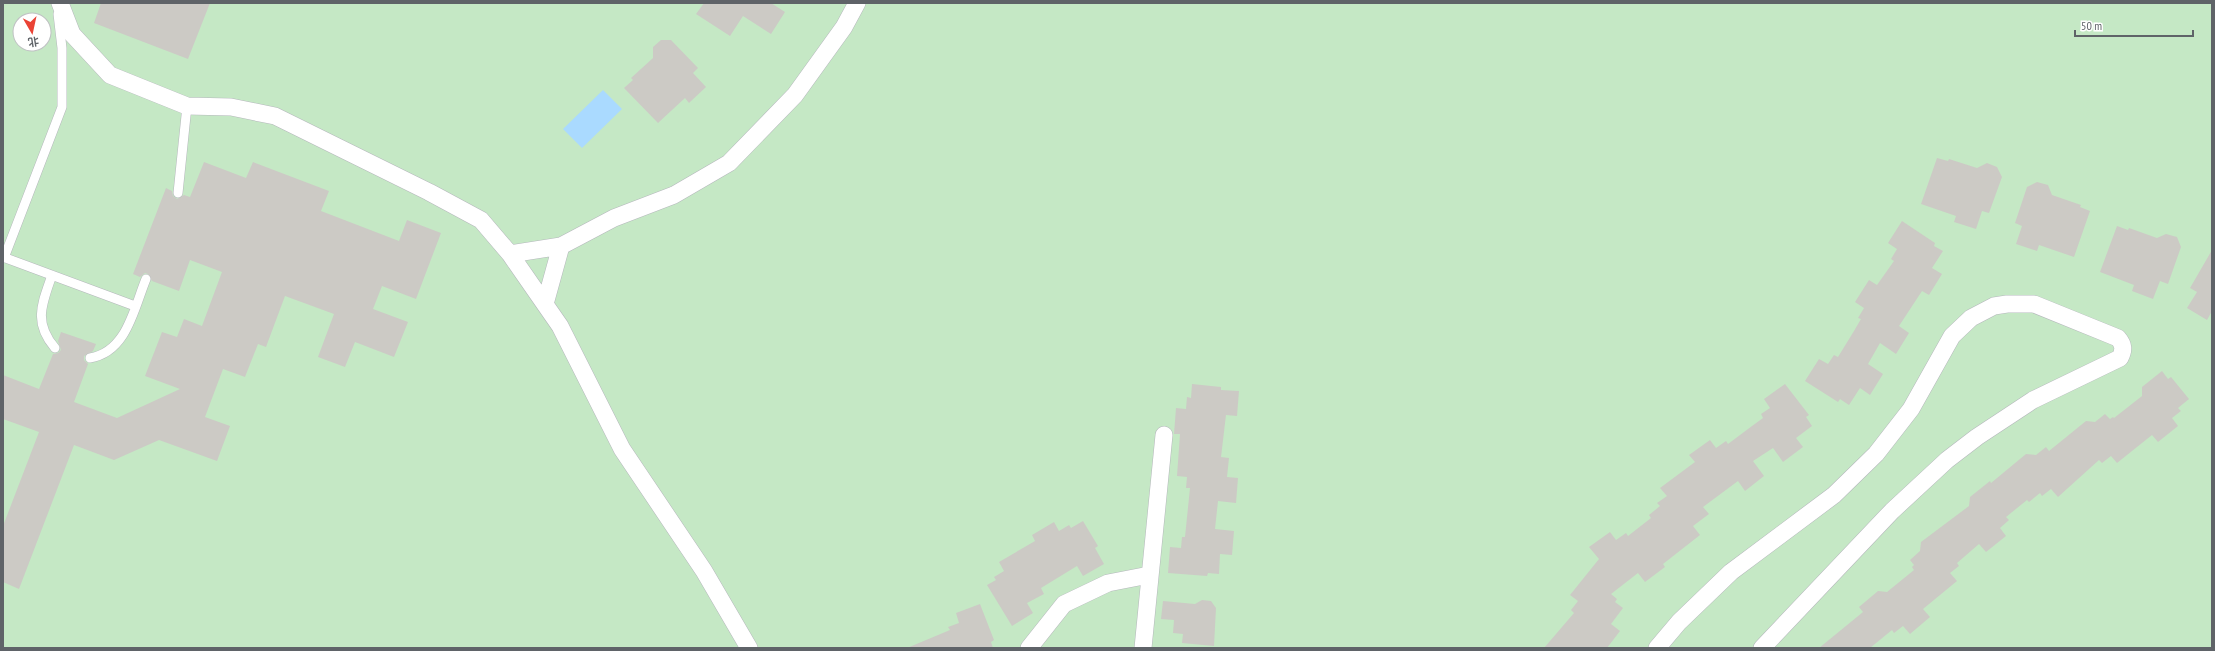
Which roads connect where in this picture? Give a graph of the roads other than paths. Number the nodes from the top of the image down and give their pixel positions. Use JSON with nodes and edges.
{"nodes":[{"id":1,"x":56,"y":3,"type":"edge"},
{"id":2,"x":60,"y":3,"type":"edge"},
{"id":3,"x":857,"y":3,"type":"edge"},
{"id":4,"x":186,"y":106,"type":"junction"},
{"id":5,"x":178,"y":193,"type":"dead end"},
{"id":6,"x":561,"y":246,"type":"junction"},
{"id":7,"x":510,"y":254,"type":"junction"},
{"id":8,"x":4,"y":257,"type":"edge"},
{"id":9,"x":52,"y":275,"type":"junction"},
{"id":10,"x":146,"y":279,"type":"dead end"},
{"id":11,"x":545,"y":304,"type":"junction"},
{"id":12,"x":135,"y":306,"type":"junction"},
{"id":13,"x":55,"y":348,"type":"dead end"},
{"id":14,"x":90,"y":358,"type":"dead end"},
{"id":15,"x":1164,"y":435,"type":"dead end"},
{"id":16,"x":1149,"y":575,"type":"junction"},
{"id":17,"x":749,"y":648,"type":"edge"},
{"id":18,"x":1029,"y":648,"type":"edge"},
{"id":19,"x":1143,"y":648,"type":"edge"},
{"id":20,"x":1657,"y":648,"type":"edge"},
{"id":21,"x":1762,"y":648,"type":"edge"}],
"edges":[{"from":1,"to":8,"type":"lane"},
{"from":2,"to":4,"type":"street"},
{"from":3,"to":6,"type":"street"},
{"from":4,"to":5,"type":"lane"},
{"from":4,"to":7,"type":"street"},
{"from":6,"to":7,"type":"street"},
{"from":6,"to":11,"type":"street"},
{"from":7,"to":11,"type":"street"},
{"from":8,"to":9,"type":"lane"},
{"from":9,"to":12,"type":"lane"},
{"from":9,"to":13,"type":"lane"},
{"from":10,"to":12,"type":"lane"},
{"from":11,"to":17,"type":"street"},
{"from":12,"to":14,"type":"lane"},
{"from":15,"to":16,"type":"street"},
{"from":16,"to":18,"type":"street"},
{"from":16,"to":19,"type":"street"},
{"from":20,"to":21,"type":"street"}]}
